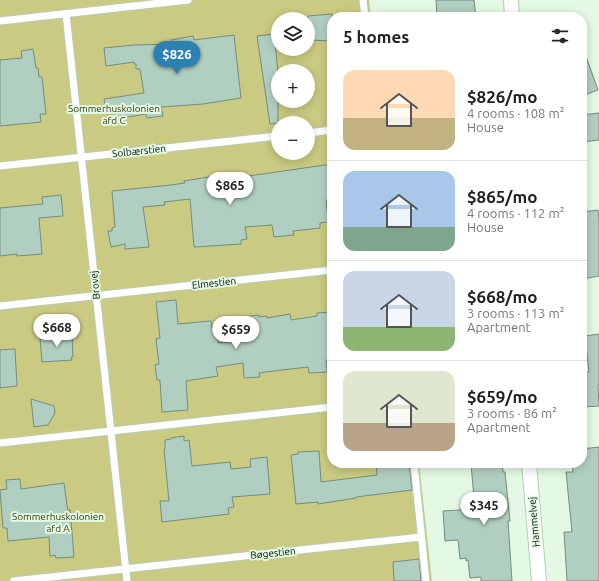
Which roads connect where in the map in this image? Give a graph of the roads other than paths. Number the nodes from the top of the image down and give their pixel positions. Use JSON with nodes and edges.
{"nodes":[{"id":1,"x":188,"y":0,"type":"edge"},
{"id":2,"x":363,"y":0,"type":"edge"},
{"id":3,"x":511,"y":0,"type":"edge"},
{"id":4,"x":364,"y":12,"type":"edge"},
{"id":5,"x":512,"y":12,"type":"edge"},
{"id":6,"x":66,"y":14,"type":"junction"},
{"id":7,"x":0,"y":21,"type":"edge"},
{"id":8,"x":327,"y":130,"type":"edge"},
{"id":9,"x":315,"y":131,"type":"edge"},
{"id":10,"x":271,"y":137,"type":"edge"},
{"id":11,"x":81,"y":157,"type":"junction"},
{"id":12,"x":0,"y":166,"type":"edge"},
{"id":13,"x":327,"y":271,"type":"edge"},
{"id":14,"x":96,"y":295,"type":"junction"},
{"id":15,"x":0,"y":306,"type":"edge"},
{"id":16,"x":327,"y":408,"type":"edge"},
{"id":17,"x":110,"y":431,"type":"junction"},
{"id":18,"x":0,"y":443,"type":"edge"},
{"id":19,"x":415,"y":468,"type":"edge"},
{"id":20,"x":529,"y":468,"type":"edge"},
{"id":21,"x":422,"y":537,"type":"junction"},
{"id":22,"x":125,"y":569,"type":"junction"},
{"id":23,"x":14,"y":581,"type":"edge"},
{"id":24,"x":126,"y":581,"type":"edge"},
{"id":25,"x":426,"y":581,"type":"edge"},
{"id":26,"x":539,"y":581,"type":"edge"}],
"edges":[{"from":1,"to":6,"type":"lane"},
{"from":2,"to":4,"type":"lane"},
{"from":3,"to":5,"type":"street"},
{"from":6,"to":7,"type":"lane"},
{"from":6,"to":11,"type":"lane","name":"Brovej"},
{"from":8,"to":9,"type":"lane"},
{"from":10,"to":11,"type":"lane","name":"Solbærstien"},
{"from":11,"to":12,"type":"lane","name":"Solbærstien"},
{"from":11,"to":14,"type":"lane","name":"Brovej"},
{"from":13,"to":14,"type":"lane","name":"Elmestien"},
{"from":14,"to":15,"type":"lane","name":"Elmestien"},
{"from":14,"to":17,"type":"lane","name":"Brovej"},
{"from":16,"to":17,"type":"lane"},
{"from":17,"to":18,"type":"lane"},
{"from":17,"to":22,"type":"lane","name":"Brovej"},
{"from":19,"to":21,"type":"lane"},
{"from":20,"to":26,"type":"street","name":"Hammelvej"},
{"from":21,"to":22,"type":"lane","name":"Bøgestien"},
{"from":21,"to":25,"type":"lane"},
{"from":22,"to":23,"type":"lane","name":"Bøgestien"},
{"from":22,"to":24,"type":"lane","name":"Brovej"}]}
